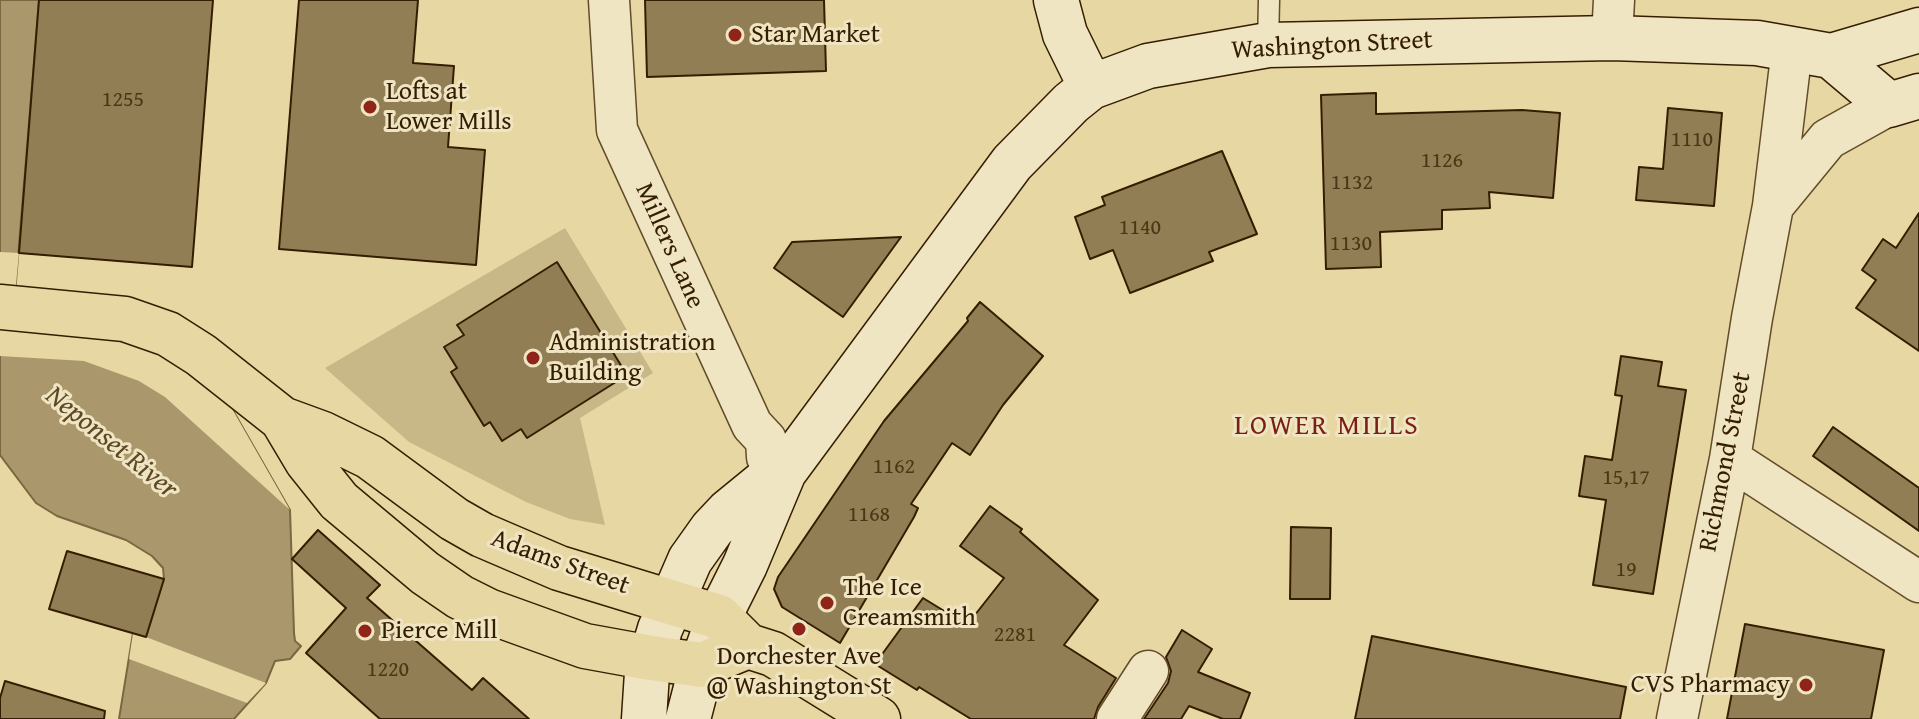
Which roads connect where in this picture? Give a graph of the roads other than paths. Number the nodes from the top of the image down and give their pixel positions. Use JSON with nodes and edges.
{"nodes":[{"id":1,"x":609,"y":0,"type":"edge"},
{"id":2,"x":1056,"y":0,"type":"edge"},
{"id":3,"x":1269,"y":0,"type":"edge"},
{"id":4,"x":1613,"y":19,"type":"edge"},
{"id":5,"x":1919,"y":30,"type":"edge"},
{"id":6,"x":1268,"y":45,"type":"junction"},
{"id":7,"x":1811,"y":52,"type":"junction"},
{"id":8,"x":1091,"y":87,"type":"junction"},
{"id":9,"x":1904,"y":100,"type":"edge"},
{"id":10,"x":1773,"y":206,"type":"junction"},
{"id":11,"x":0,"y":307,"type":"edge"},
{"id":12,"x":282,"y":419,"type":"junction"},
{"id":13,"x":1730,"y":459,"type":"junction"},
{"id":14,"x":784,"y":472,"type":"junction"},
{"id":15,"x":1919,"y":582,"type":"edge"},
{"id":16,"x":671,"y":600,"type":"junction"},
{"id":17,"x":733,"y":632,"type":"junction"},
{"id":18,"x":651,"y":658,"type":"junction"},
{"id":19,"x":702,"y":665,"type":"junction"},
{"id":20,"x":1148,"y":671,"type":"dead end"},
{"id":21,"x":644,"y":719,"type":"edge"},
{"id":22,"x":688,"y":719,"type":"edge"},
{"id":23,"x":878,"y":719,"type":"edge"},
{"id":24,"x":1117,"y":719,"type":"edge"},
{"id":25,"x":1677,"y":719,"type":"edge"}],
"edges":[{"from":1,"to":14,"type":"street","name":"Millers Lane"},
{"from":2,"to":8,"type":"main road"},
{"from":3,"to":6,"type":"lane"},
{"from":4,"to":6,"type":"main road","name":"Washington Street"},
{"from":4,"to":7,"type":"main road","name":"Washington Street"},
{"from":5,"to":7,"type":"main road","name":"Washington Street"},
{"from":6,"to":8,"type":"main road","name":"Washington Street"},
{"from":7,"to":9,"type":"main road"},
{"from":7,"to":10,"type":"street","name":"Richmond Street"},
{"from":8,"to":14,"type":"main road","name":"Washington Street"},
{"from":9,"to":10,"type":"street","name":"Richmond Street"},
{"from":10,"to":13,"type":"street","name":"Richmond Street"},
{"from":11,"to":12,"type":"main road","name":"Adams Street"},
{"from":12,"to":16,"type":"main road","name":"Adams Street"},
{"from":12,"to":18,"type":"main road","name":"Adams Street"},
{"from":13,"to":15,"type":"street"},
{"from":13,"to":25,"type":"street","name":"Richmond Street"},
{"from":14,"to":16,"type":"main road","name":"Washington Street"},
{"from":14,"to":17,"type":"main road","name":"Washington Street"},
{"from":16,"to":17,"type":"main road","name":"Adams Street"},
{"from":16,"to":18,"type":"main road","name":"Washington Street"},
{"from":17,"to":19,"type":"main road"},
{"from":17,"to":23,"type":"main road","name":"Adams Street"},
{"from":18,"to":19,"type":"main road","name":"Adams Street"},
{"from":18,"to":21,"type":"main road"},
{"from":19,"to":22,"type":"main road"},
{"from":20,"to":24,"type":"street"}]}
